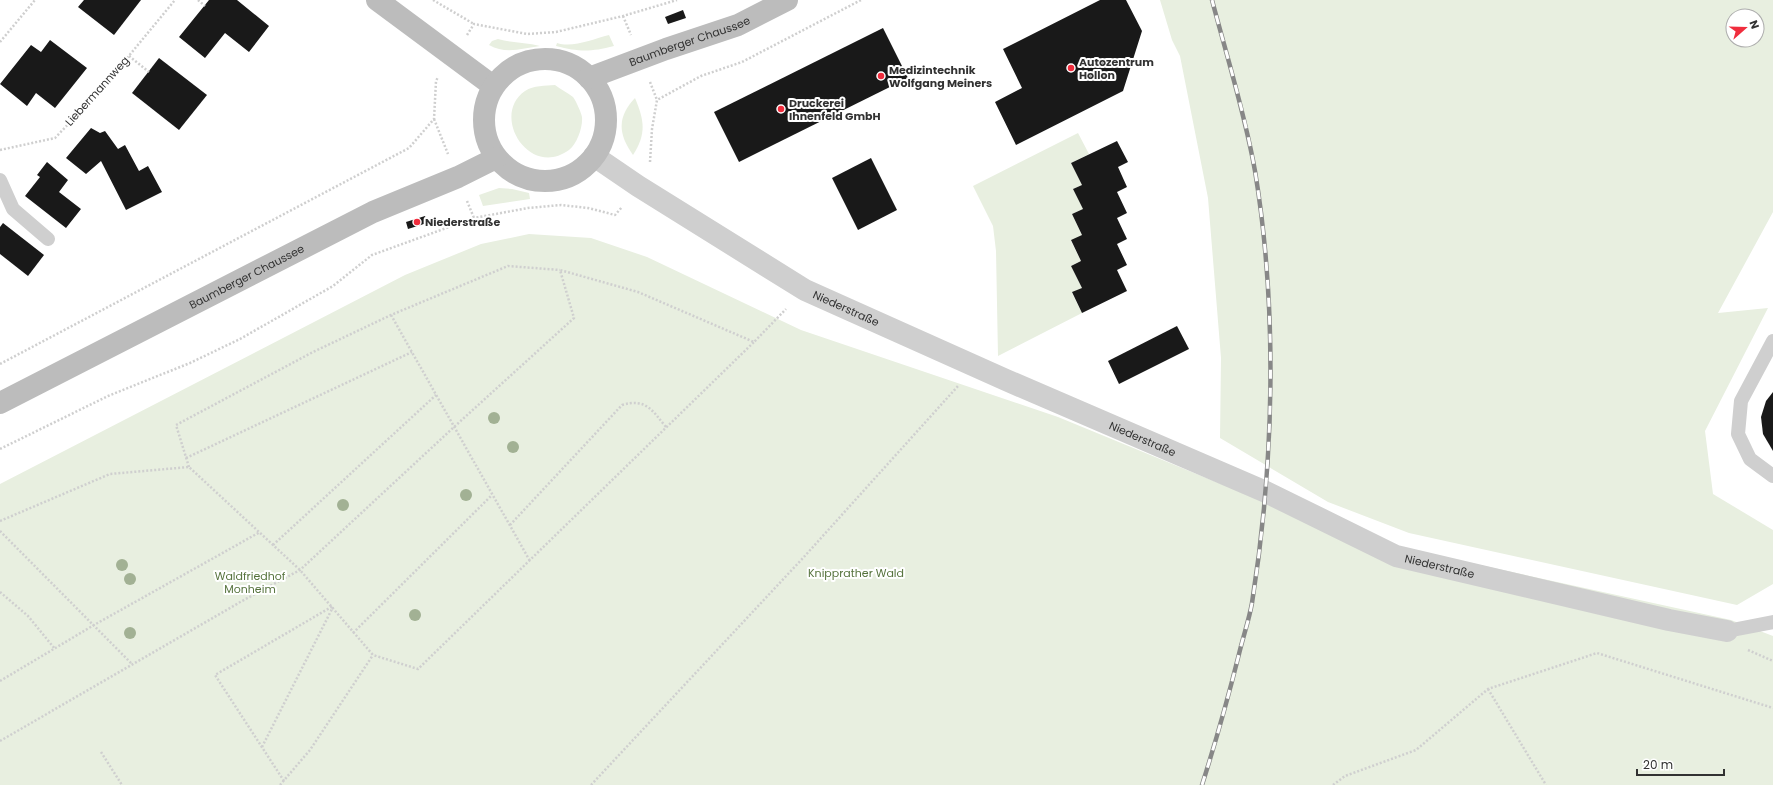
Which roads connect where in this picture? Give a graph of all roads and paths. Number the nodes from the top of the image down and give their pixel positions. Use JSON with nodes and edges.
{"nodes":[{"id":1,"x":35,"y":0,"type":"edge"},
{"id":2,"x":175,"y":0,"type":"edge"},
{"id":3,"x":198,"y":0,"type":"edge"},
{"id":4,"x":377,"y":0,"type":"edge"},
{"id":5,"x":433,"y":0,"type":"edge"},
{"id":6,"x":677,"y":0,"type":"edge"},
{"id":7,"x":787,"y":0,"type":"edge"},
{"id":8,"x":861,"y":0,"type":"edge"},
{"id":9,"x":205,"y":6,"type":"dead end"},
{"id":10,"x":474,"y":24,"type":"junction"},
{"id":11,"x":0,"y":42,"type":"edge"},
{"id":12,"x":129,"y":56,"type":"junction"},
{"id":13,"x":453,"y":57,"type":"junction"},
{"id":14,"x":148,"y":72,"type":"dead end"},
{"id":15,"x":589,"y":78,"type":"junction"},
{"id":16,"x":493,"y":86,"type":"junction"},
{"id":17,"x":0,"y":150,"type":"edge"},
{"id":18,"x":594,"y":156,"type":"junction"},
{"id":19,"x":496,"y":158,"type":"junction"},
{"id":20,"x":0,"y":180,"type":"edge"},
{"id":21,"x":638,"y":186,"type":"junction"},
{"id":22,"x":48,"y":239,"type":"dead end"},
{"id":23,"x":560,"y":270,"type":"junction"},
{"id":24,"x":805,"y":290,"type":"junction"},
{"id":25,"x":392,"y":315,"type":"junction"},
{"id":26,"x":1773,"y":341,"type":"edge"},
{"id":27,"x":754,"y":342,"type":"junction"},
{"id":28,"x":412,"y":352,"type":"junction"},
{"id":29,"x":0,"y":364,"type":"edge"},
{"id":30,"x":976,"y":366,"type":"junction"},
{"id":31,"x":436,"y":395,"type":"junction"},
{"id":32,"x":0,"y":403,"type":"edge"},
{"id":33,"x":454,"y":426,"type":"junction"},
{"id":34,"x":666,"y":427,"type":"junction"},
{"id":35,"x":0,"y":449,"type":"edge"},
{"id":36,"x":186,"y":458,"type":"junction"},
{"id":37,"x":189,"y":467,"type":"junction"},
{"id":38,"x":1773,"y":476,"type":"edge"},
{"id":39,"x":492,"y":495,"type":"junction"},
{"id":40,"x":0,"y":521,"type":"edge"},
{"id":41,"x":510,"y":525,"type":"junction"},
{"id":42,"x":0,"y":532,"type":"edge"},
{"id":43,"x":260,"y":532,"type":"junction"},
{"id":44,"x":274,"y":545,"type":"junction"},
{"id":45,"x":530,"y":561,"type":"junction"},
{"id":46,"x":300,"y":570,"type":"junction"},
{"id":47,"x":0,"y":592,"type":"edge"},
{"id":48,"x":333,"y":606,"type":"junction"},
{"id":49,"x":1773,"y":622,"type":"edge"},
{"id":50,"x":94,"y":625,"type":"junction"},
{"id":51,"x":1727,"y":631,"type":"joint"},
{"id":52,"x":353,"y":633,"type":"junction"},
{"id":53,"x":54,"y":649,"type":"junction"},
{"id":54,"x":373,"y":655,"type":"junction"},
{"id":55,"x":132,"y":664,"type":"junction"},
{"id":56,"x":0,"y":677,"type":"edge"},
{"id":57,"x":1,"y":681,"type":"edge"},
{"id":58,"x":1488,"y":689,"type":"junction"},
{"id":59,"x":1773,"y":708,"type":"edge"},
{"id":60,"x":0,"y":741,"type":"edge"},
{"id":61,"x":262,"y":747,"type":"junction"},
{"id":62,"x":101,"y":752,"type":"dead end"},
{"id":63,"x":284,"y":781,"type":"junction"},
{"id":64,"x":122,"y":785,"type":"edge"},
{"id":65,"x":280,"y":785,"type":"edge"},
{"id":66,"x":591,"y":785,"type":"edge"},
{"id":67,"x":1333,"y":785,"type":"edge"},
{"id":68,"x":1546,"y":785,"type":"edge"}],
"edges":[{"from":1,"to":11,"type":"path"},
{"from":2,"to":12,"type":"path","name":"Liebermannweg"},
{"from":3,"to":9,"type":"path"},
{"from":4,"to":13,"type":"street"},
{"from":5,"to":10,"type":"path"},
{"from":6,"to":10,"type":"path"},
{"from":7,"to":15,"type":"street","name":"Baumberger Chaussee"},
{"from":8,"to":21,"type":"path"},
{"from":10,"to":13,"type":"path"},
{"from":12,"to":14,"type":"path"},
{"from":12,"to":17,"type":"path","name":"Liebermannweg"},
{"from":13,"to":16,"type":"street"},
{"from":13,"to":29,"type":"path"},
{"from":15,"to":16,"type":"street"},
{"from":15,"to":18,"type":"street"},
{"from":16,"to":19,"type":"street"},
{"from":18,"to":19,"type":"street"},
{"from":18,"to":21,"type":"street","name":"Niederstraße"},
{"from":19,"to":32,"type":"street","name":"Baumberger Chaussee"},
{"from":20,"to":22,"type":"lane"},
{"from":21,"to":24,"type":"street","name":"Niederstraße"},
{"from":21,"to":35,"type":"path"},
{"from":23,"to":25,"type":"path"},
{"from":23,"to":27,"type":"path"},
{"from":23,"to":33,"type":"path"},
{"from":24,"to":27,"type":"path"},
{"from":24,"to":30,"type":"street","name":"Niederstraße"},
{"from":25,"to":28,"type":"path"},
{"from":25,"to":36,"type":"path"},
{"from":26,"to":38,"type":"lane"},
{"from":27,"to":34,"type":"path"},
{"from":28,"to":31,"type":"path"},
{"from":28,"to":36,"type":"path"},
{"from":30,"to":51,"type":"street","name":"Niederstraße"},
{"from":30,"to":66,"type":"path"},
{"from":31,"to":33,"type":"path"},
{"from":31,"to":44,"type":"path"},
{"from":33,"to":39,"type":"path"},
{"from":33,"to":46,"type":"path"},
{"from":34,"to":41,"type":"path"},
{"from":34,"to":45,"type":"path"},
{"from":36,"to":37,"type":"path"},
{"from":37,"to":40,"type":"path"},
{"from":37,"to":43,"type":"path"},
{"from":39,"to":41,"type":"path"},
{"from":39,"to":52,"type":"path"},
{"from":41,"to":45,"type":"path"},
{"from":42,"to":50,"type":"path"},
{"from":43,"to":44,"type":"path"},
{"from":43,"to":50,"type":"path"},
{"from":44,"to":46,"type":"path"},
{"from":45,"to":54,"type":"path"},
{"from":46,"to":48,"type":"path"},
{"from":46,"to":55,"type":"path"},
{"from":47,"to":53,"type":"path"},
{"from":48,"to":52,"type":"path"},
{"from":48,"to":61,"type":"path"},
{"from":48,"to":61,"type":"path"},
{"from":49,"to":51,"type":"lane"},
{"from":50,"to":53,"type":"path"},
{"from":50,"to":55,"type":"path"},
{"from":52,"to":54,"type":"path"},
{"from":53,"to":57,"type":"path"},
{"from":54,"to":63,"type":"path"},
{"from":55,"to":60,"type":"path"},
{"from":56,"to":57,"type":"path"},
{"from":58,"to":59,"type":"path"},
{"from":58,"to":67,"type":"path"},
{"from":58,"to":68,"type":"path"},
{"from":61,"to":63,"type":"path"},
{"from":62,"to":64,"type":"path"},
{"from":63,"to":65,"type":"path"}]}
